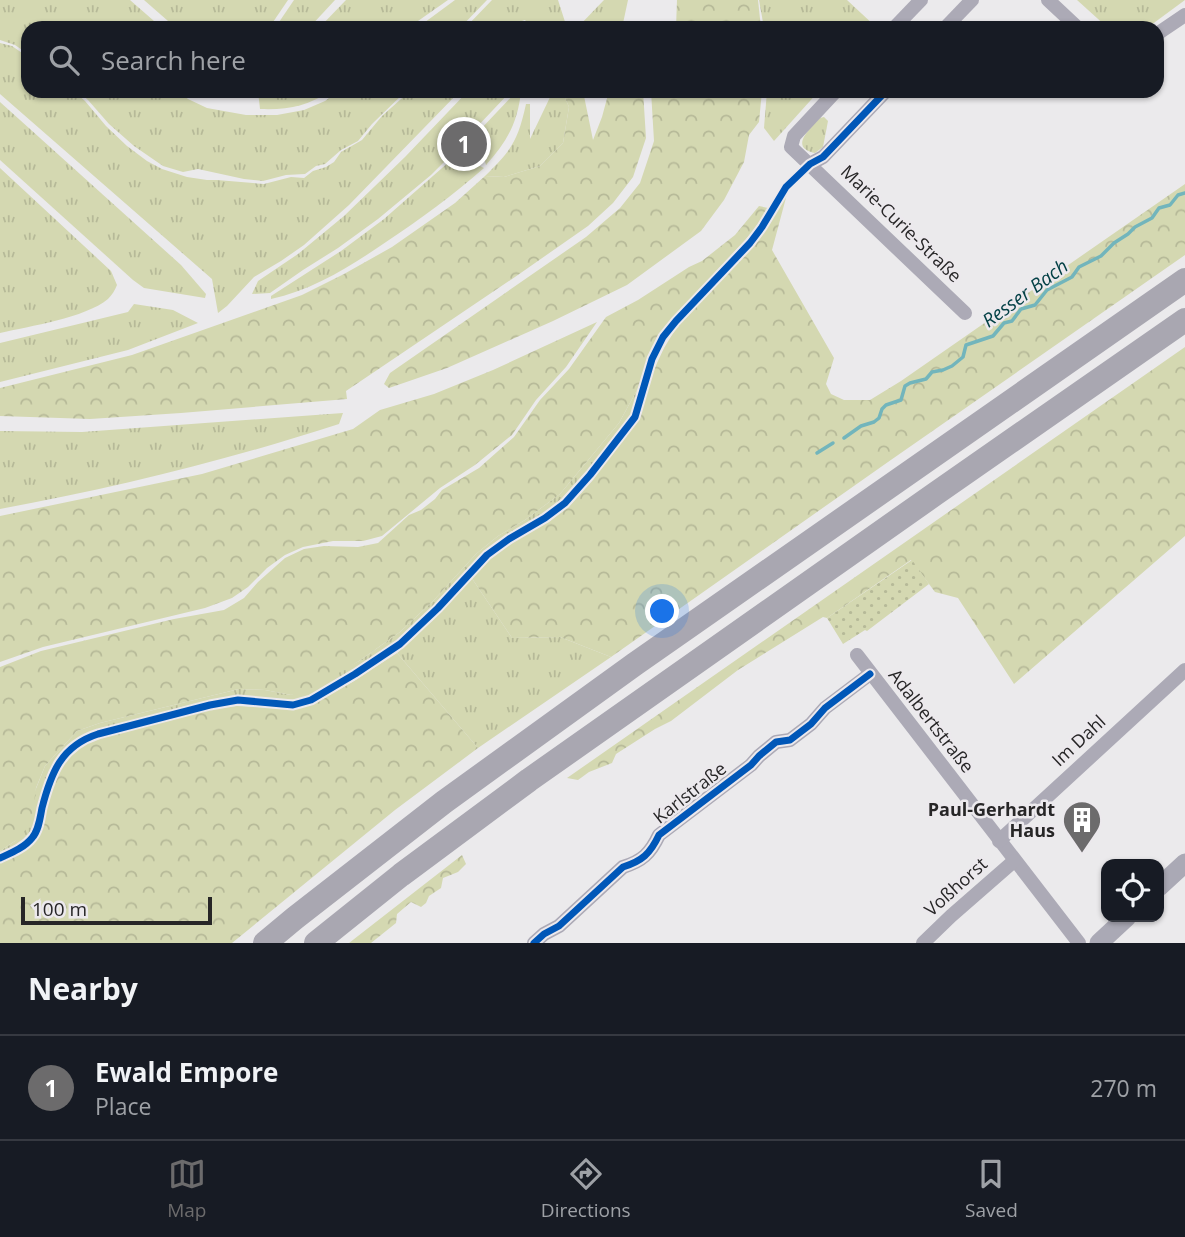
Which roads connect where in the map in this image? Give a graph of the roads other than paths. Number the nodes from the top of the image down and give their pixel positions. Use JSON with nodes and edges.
{"nodes":[{"id":1,"x":921,"y":0,"type":"edge"},
{"id":2,"x":972,"y":0,"type":"edge"},
{"id":3,"x":1048,"y":0,"type":"edge"},
{"id":4,"x":1185,"y":15,"type":"edge"},
{"id":5,"x":901,"y":21,"type":"edge"},
{"id":6,"x":952,"y":21,"type":"edge"},
{"id":7,"x":1071,"y":21,"type":"edge"},
{"id":8,"x":1164,"y":29,"type":"edge"},
{"id":9,"x":829,"y":98,"type":"edge"},
{"id":10,"x":879,"y":98,"type":"edge"},
{"id":11,"x":810,"y":164,"type":"junction"},
{"id":12,"x":1185,"y":280,"type":"edge"},
{"id":13,"x":965,"y":313,"type":"dead end"},
{"id":14,"x":1185,"y":320,"type":"edge"},
{"id":15,"x":857,"y":655,"type":"dead end"},
{"id":16,"x":1185,"y":670,"type":"edge"},
{"id":17,"x":870,"y":674,"type":"junction"},
{"id":18,"x":999,"y":841,"type":"junction"},
{"id":19,"x":1014,"y":861,"type":"junction"},
{"id":20,"x":1185,"y":863,"type":"edge"},
{"id":21,"x":1164,"y":882,"type":"edge"},
{"id":22,"x":1122,"y":922,"type":"edge"},
{"id":23,"x":265,"y":943,"type":"edge"},
{"id":24,"x":316,"y":943,"type":"edge"},
{"id":25,"x":534,"y":943,"type":"edge"},
{"id":26,"x":923,"y":943,"type":"edge"},
{"id":27,"x":1079,"y":943,"type":"edge"},
{"id":28,"x":1099,"y":943,"type":"edge"}],
"edges":[{"from":1,"to":5,"type":"street"},
{"from":2,"to":6,"type":"street"},
{"from":3,"to":7,"type":"street"},
{"from":4,"to":8,"type":"street"},
{"from":9,"to":11,"type":"street","name":"Marie-Curie-Straße"},
{"from":10,"to":11,"type":"street","name":"Marie-Curie-Straße"},
{"from":11,"to":13,"type":"street","name":"Marie-Curie-Straße"},
{"from":12,"to":23,"type":"highway"},
{"from":14,"to":24,"type":"highway"},
{"from":15,"to":17,"type":"street","name":"Adalbertstraße"},
{"from":16,"to":18,"type":"street","name":"Im Dahl"},
{"from":17,"to":18,"type":"street","name":"Adalbertstraße"},
{"from":17,"to":25,"type":"street","name":"Karlstraße"},
{"from":18,"to":19,"type":"street","name":"Adalbertstraße"},
{"from":19,"to":26,"type":"street","name":"Voßhorst"},
{"from":19,"to":27,"type":"street","name":"Adalbertstraße"},
{"from":20,"to":21,"type":"main road"},
{"from":22,"to":28,"type":"main road"}]}
